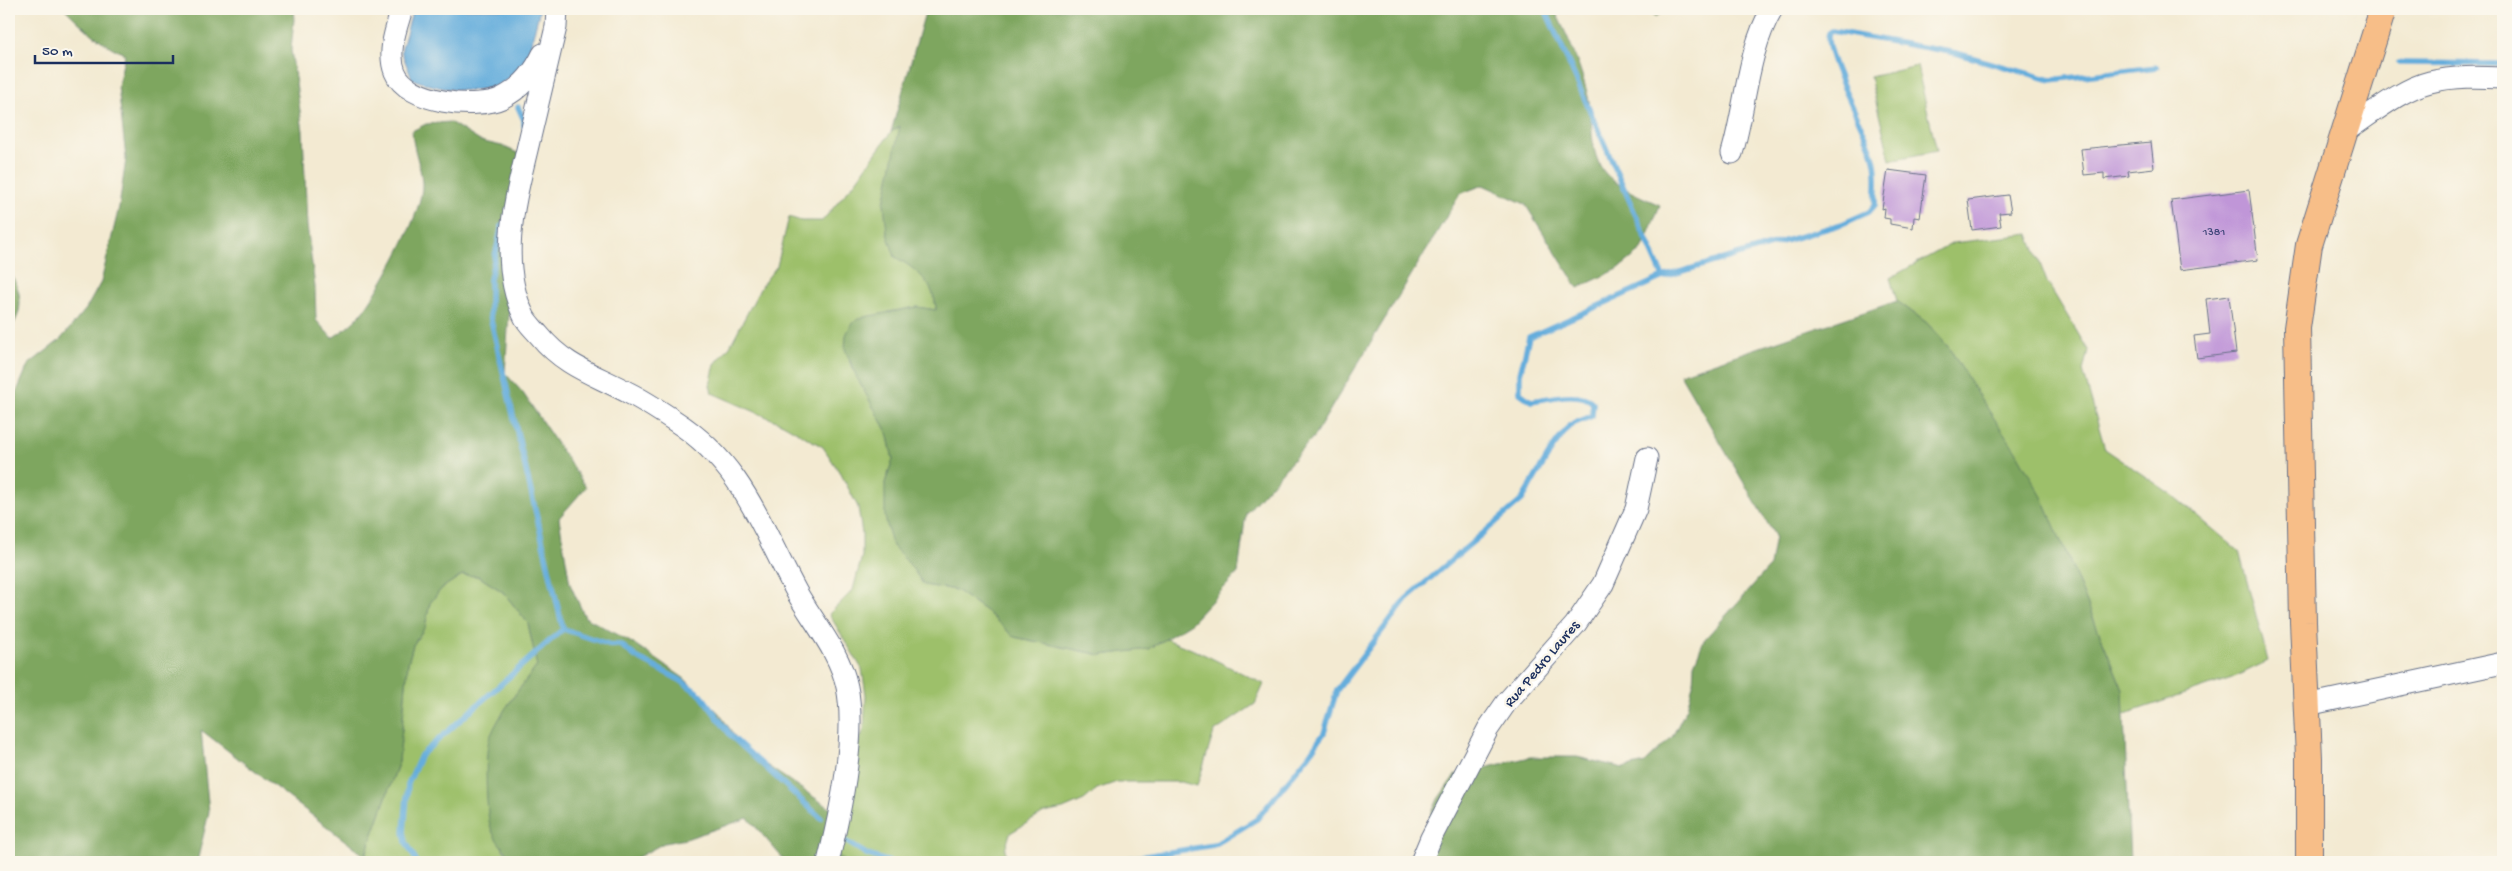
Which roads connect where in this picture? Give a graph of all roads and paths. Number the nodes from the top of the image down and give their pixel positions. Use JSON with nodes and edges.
{"nodes":[{"id":1,"x":402,"y":9,"type":"edge"},
{"id":2,"x":1772,"y":9,"type":"edge"},
{"id":3,"x":2382,"y":9,"type":"edge"},
{"id":4,"x":557,"y":18,"type":"edge"},
{"id":5,"x":2503,"y":78,"type":"edge"},
{"id":6,"x":2344,"y":132,"type":"junction"},
{"id":7,"x":1732,"y":154,"type":"dead end"},
{"id":8,"x":1647,"y":458,"type":"dead end"},
{"id":9,"x":2503,"y":663,"type":"edge"},
{"id":10,"x":2307,"y":705,"type":"junction"},
{"id":11,"x":828,"y":862,"type":"edge"},
{"id":12,"x":1421,"y":862,"type":"edge"},
{"id":13,"x":2310,"y":862,"type":"edge"}],
"edges":[{"from":1,"to":4,"type":"street"},
{"from":2,"to":7,"type":"street"},
{"from":3,"to":6,"type":"main road"},
{"from":4,"to":11,"type":"street"},
{"from":5,"to":6,"type":"street"},
{"from":6,"to":10,"type":"main road"},
{"from":8,"to":12,"type":"street","name":"Rua Pedro Laures"},
{"from":9,"to":10,"type":"street"},
{"from":10,"to":13,"type":"main road"}]}
